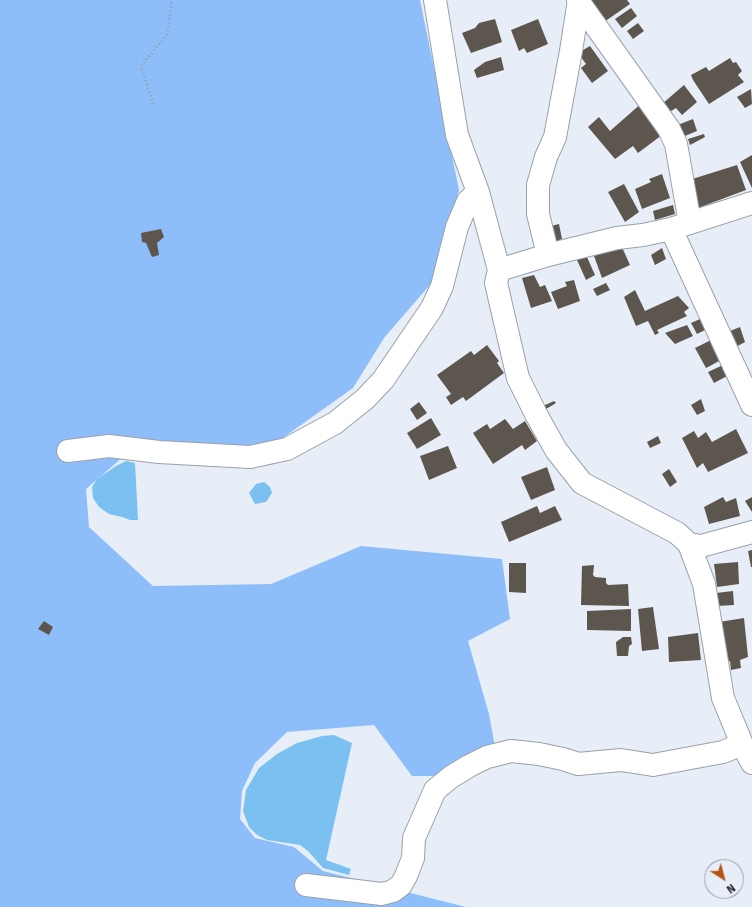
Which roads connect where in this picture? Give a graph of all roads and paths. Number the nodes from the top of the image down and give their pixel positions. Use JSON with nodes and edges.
{"nodes":[{"id":1,"x":172,"y":0,"type":"edge"},
{"id":2,"x":435,"y":0,"type":"edge"},
{"id":3,"x":578,"y":1,"type":"edge"},
{"id":4,"x":153,"y":104,"type":"dead end"},
{"id":5,"x":478,"y":192,"type":"junction"},
{"id":6,"x":752,"y":203,"type":"edge"},
{"id":7,"x":681,"y":226,"type":"junction"},
{"id":8,"x":548,"y":256,"type":"junction"},
{"id":9,"x":499,"y":270,"type":"junction"},
{"id":10,"x":752,"y":405,"type":"edge"},
{"id":11,"x":68,"y":451,"type":"dead end"},
{"id":12,"x":752,"y":532,"type":"edge"},
{"id":13,"x":689,"y":544,"type":"junction"},
{"id":14,"x":742,"y":744,"type":"junction"},
{"id":15,"x":752,"y":763,"type":"edge"},
{"id":16,"x":306,"y":885,"type":"dead end"}],
"edges":[{"from":1,"to":4,"type":"path"},
{"from":2,"to":5,"type":"street"},
{"from":3,"to":7,"type":"street"},
{"from":3,"to":8,"type":"street"},
{"from":5,"to":9,"type":"street"},
{"from":5,"to":11,"type":"street"},
{"from":6,"to":7,"type":"street"},
{"from":7,"to":8,"type":"street"},
{"from":7,"to":10,"type":"street"},
{"from":8,"to":9,"type":"street"},
{"from":9,"to":13,"type":"street"},
{"from":12,"to":13,"type":"street"},
{"from":13,"to":14,"type":"street"},
{"from":14,"to":15,"type":"street"},
{"from":14,"to":16,"type":"street"}]}
